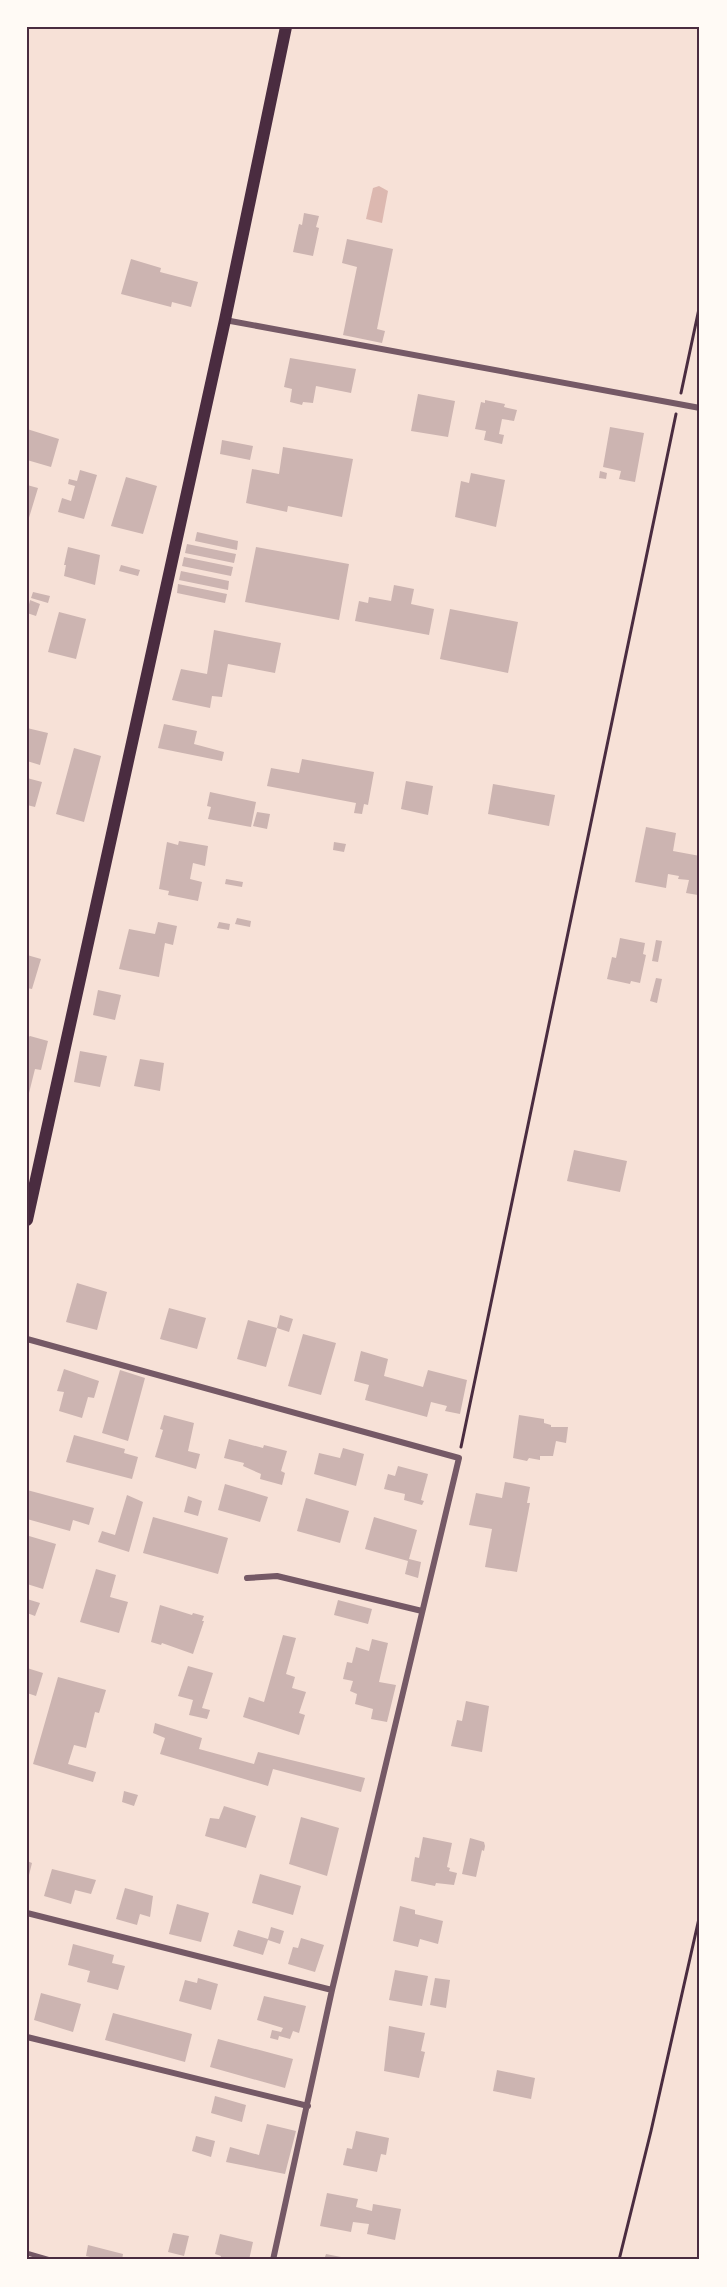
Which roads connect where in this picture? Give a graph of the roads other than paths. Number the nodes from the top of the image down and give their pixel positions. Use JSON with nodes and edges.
{"nodes":[{"id":1,"x":286,"y":27,"type":"edge"},
{"id":2,"x":225,"y":320,"type":"junction"},
{"id":3,"x":700,"y":408,"type":"edge"},
{"id":4,"x":27,"y":1220,"type":"edge"},
{"id":5,"x":27,"y":1339,"type":"edge"},
{"id":6,"x":247,"y":1578,"type":"dead end"},
{"id":7,"x":422,"y":1611,"type":"junction"},
{"id":8,"x":27,"y":1913,"type":"edge"},
{"id":9,"x":332,"y":1990,"type":"junction"},
{"id":10,"x":27,"y":2037,"type":"edge"},
{"id":11,"x":308,"y":2106,"type":"junction"},
{"id":12,"x":27,"y":2253,"type":"edge"},
{"id":13,"x":51,"y":2260,"type":"edge"},
{"id":14,"x":273,"y":2260,"type":"edge"}],
"edges":[{"from":1,"to":2,"type":"main road"},
{"from":2,"to":3,"type":"street"},
{"from":2,"to":4,"type":"main road"},
{"from":5,"to":7,"type":"street"},
{"from":6,"to":7,"type":"street"},
{"from":7,"to":9,"type":"street"},
{"from":8,"to":9,"type":"street"},
{"from":9,"to":11,"type":"street"},
{"from":10,"to":11,"type":"street"},
{"from":11,"to":14,"type":"street"},
{"from":12,"to":13,"type":"lane"}]}
